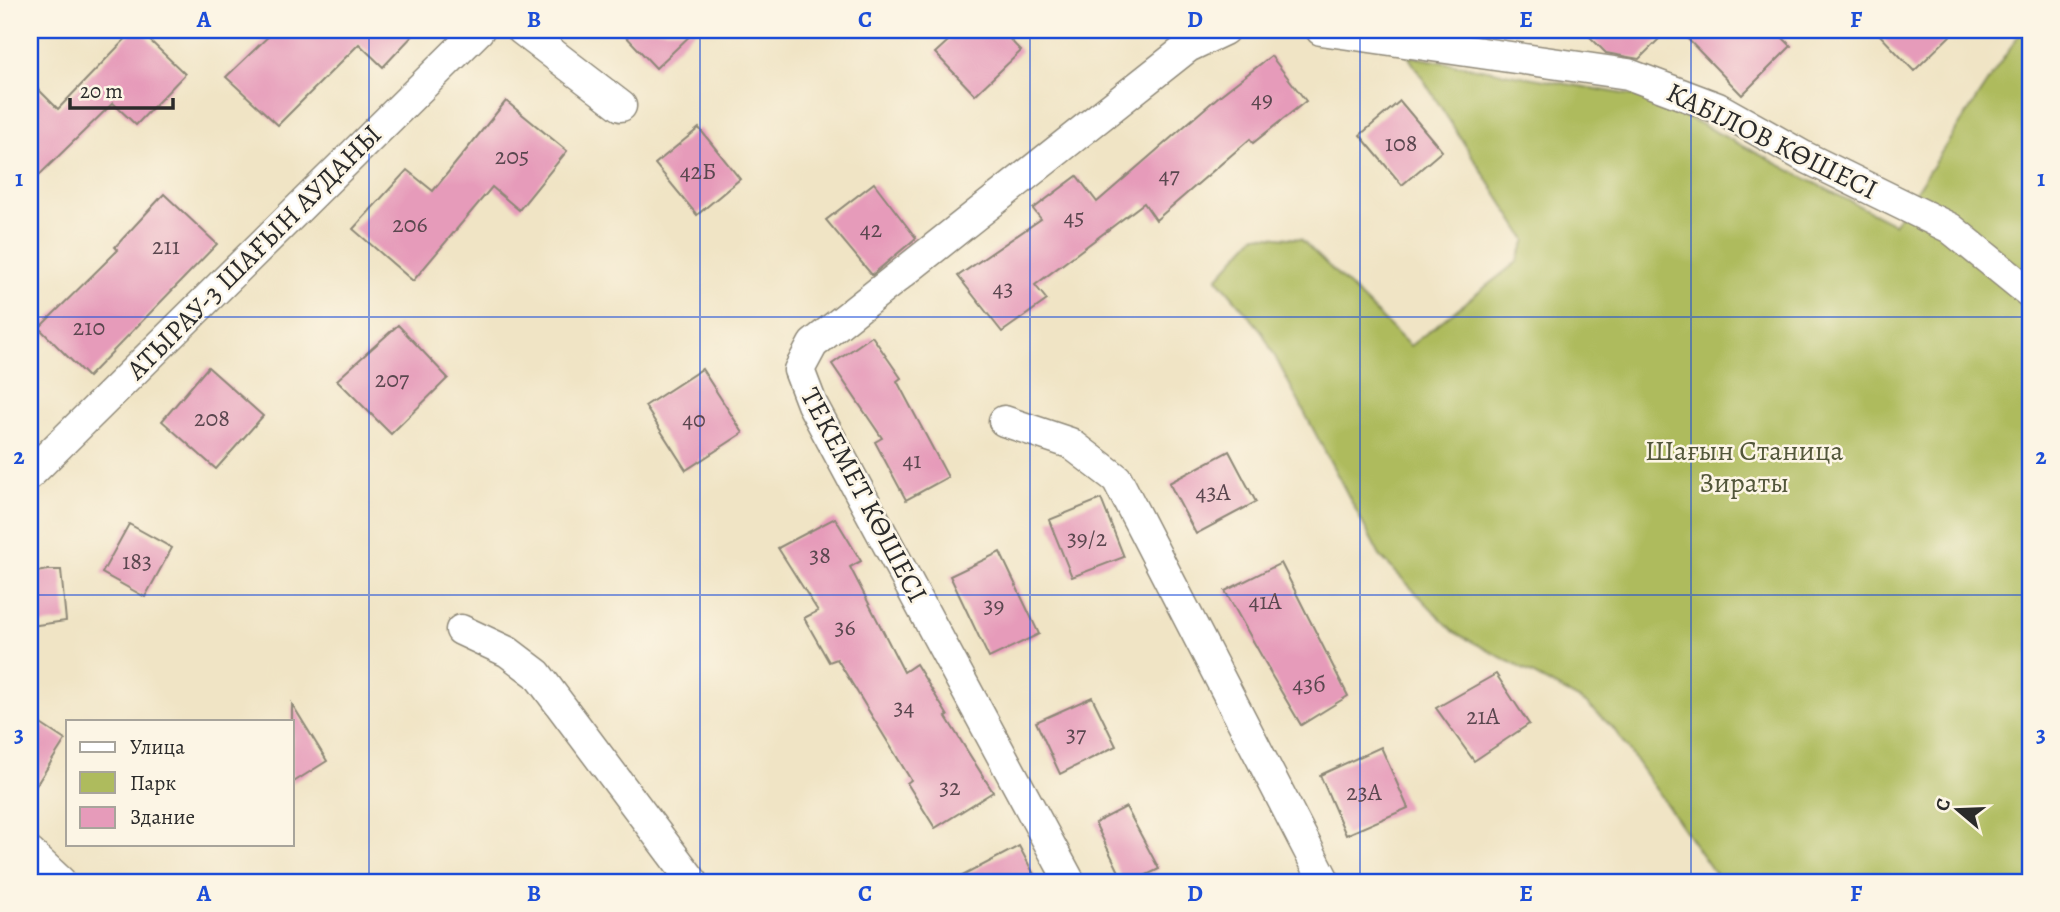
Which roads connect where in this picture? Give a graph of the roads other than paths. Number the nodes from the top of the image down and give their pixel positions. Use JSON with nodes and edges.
{"nodes":[{"id":1,"x":479,"y":30,"type":"edge"},
{"id":2,"x":522,"y":30,"type":"edge"},
{"id":3,"x":1224,"y":30,"type":"edge"},
{"id":4,"x":1321,"y":30,"type":"edge"},
{"id":5,"x":621,"y":106,"type":"dead end"},
{"id":6,"x":2030,"y":293,"type":"edge"},
{"id":7,"x":1004,"y":421,"type":"dead end"},
{"id":8,"x":30,"y":474,"type":"edge"},
{"id":9,"x":461,"y":629,"type":"dead end"},
{"id":10,"x":30,"y":853,"type":"edge"},
{"id":11,"x":61,"y":882,"type":"edge"},
{"id":12,"x":693,"y":882,"type":"edge"},
{"id":13,"x":1070,"y":882,"type":"edge"},
{"id":14,"x":1325,"y":882,"type":"edge"}],
"edges":[{"from":1,"to":8,"type":"street","name":"АТЫРАУ-3 ШАҒЫН АУДАНЫ"},
{"from":2,"to":5,"type":"street"},
{"from":3,"to":13,"type":"street","name":"ТЕКЕМЕТ КӨШЕСІ"},
{"from":4,"to":6,"type":"street","name":"КАБІЛОВ КӨШЕСІ"},
{"from":7,"to":14,"type":"street"},
{"from":9,"to":12,"type":"street"},
{"from":10,"to":11,"type":"street"}]}
